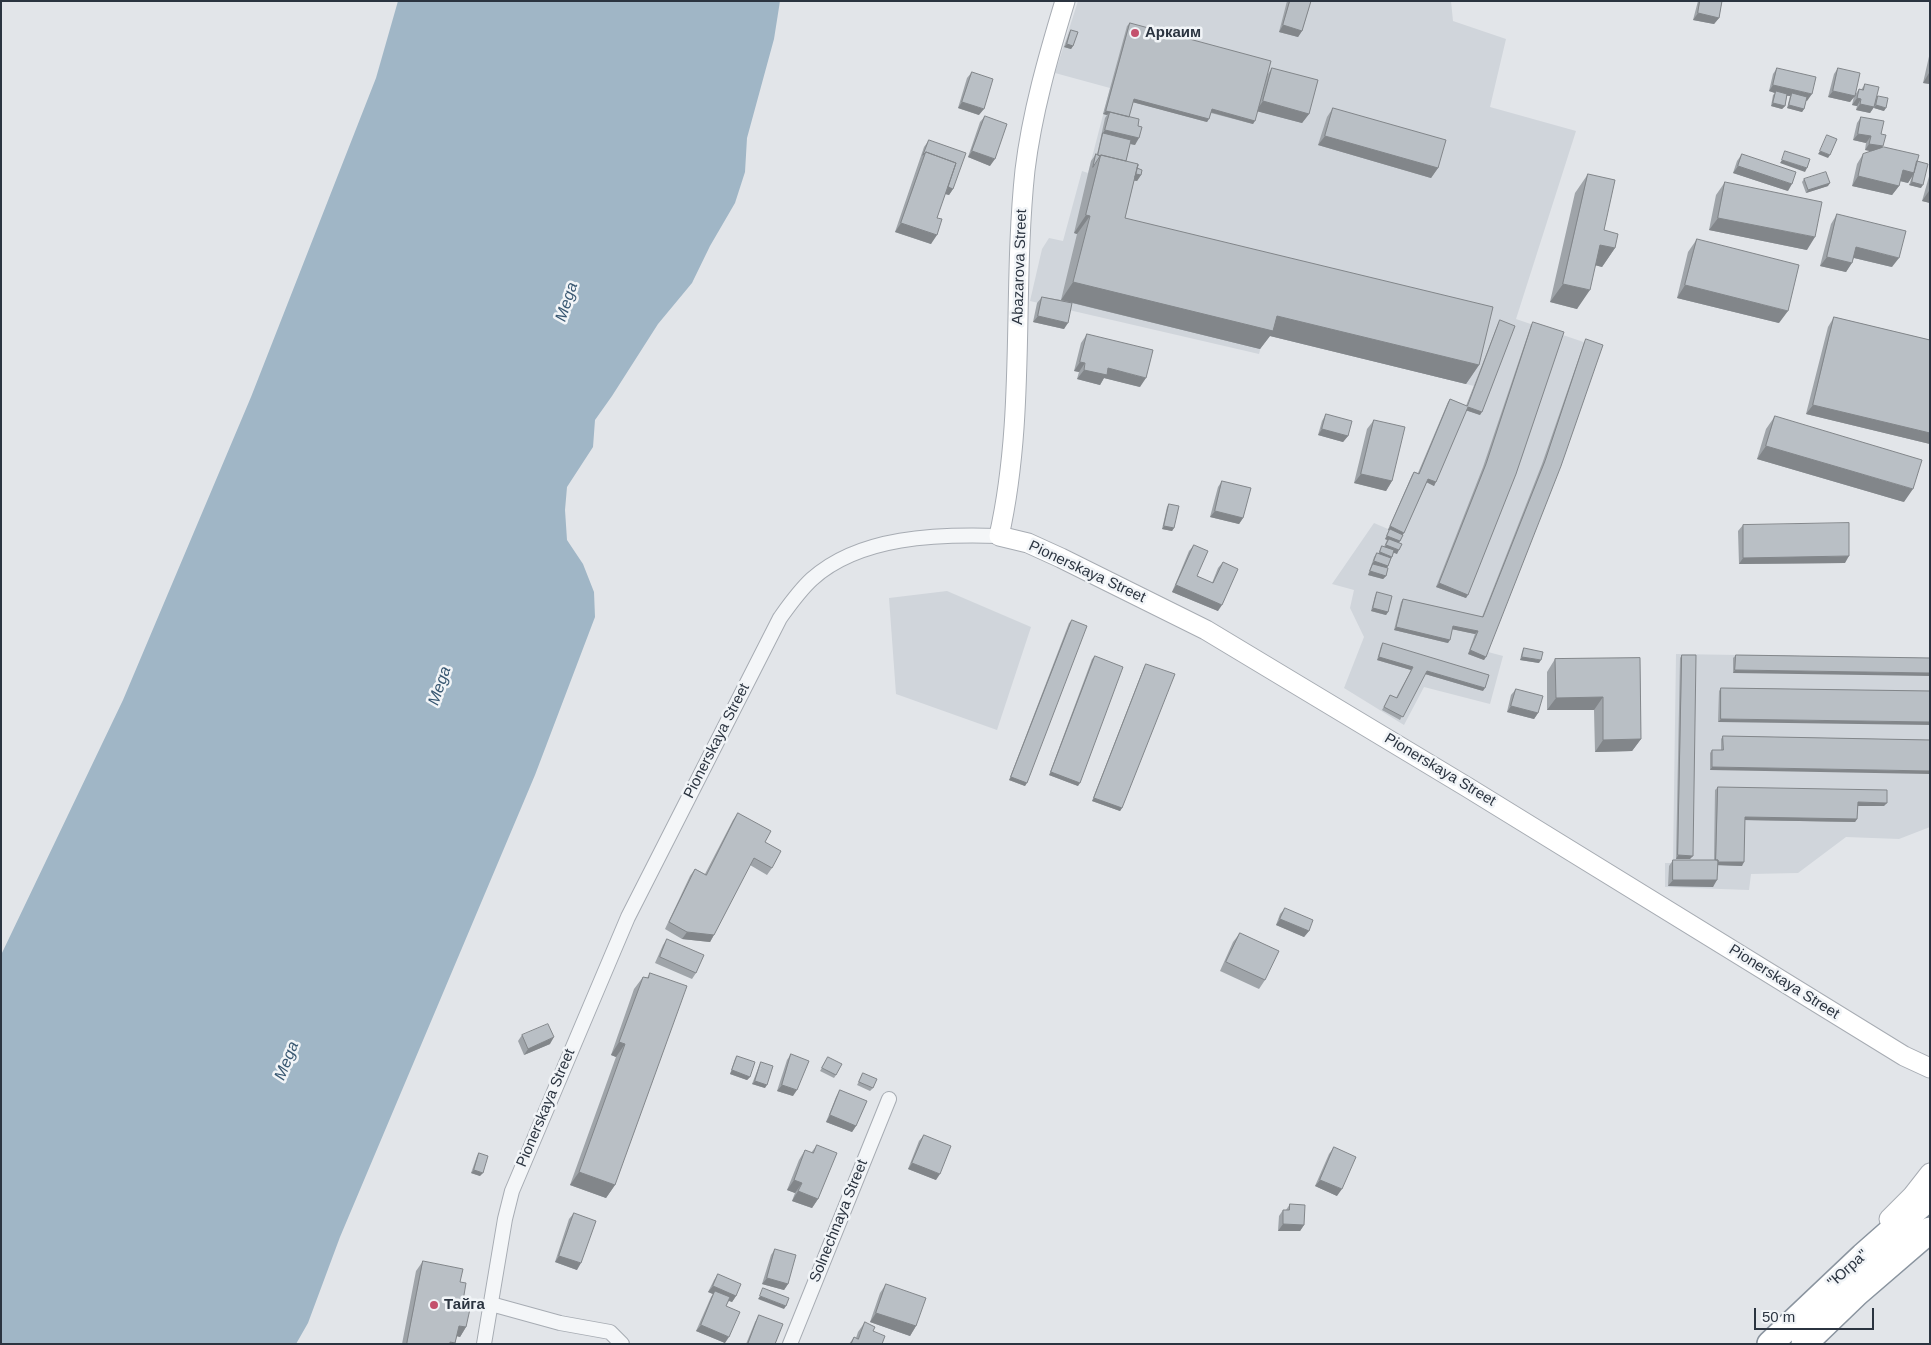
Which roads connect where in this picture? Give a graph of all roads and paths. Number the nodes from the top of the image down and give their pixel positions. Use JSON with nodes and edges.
{"nodes":[{"id":1,"x":1065,"y":1,"type":"edge"},
{"id":2,"x":999,"y":536,"type":"junction"},
{"id":3,"x":1904,"y":1056,"type":"junction"},
{"id":4,"x":1930,"y":1068,"type":"edge"},
{"id":5,"x":1930,"y":1081,"type":"edge"},
{"id":6,"x":889,"y":1099,"type":"dead end"},
{"id":7,"x":1930,"y":1173,"type":"edge"},
{"id":8,"x":1930,"y":1197,"type":"edge"},
{"id":9,"x":1930,"y":1230,"type":"edge"},
{"id":10,"x":491,"y":1304,"type":"junction"},
{"id":11,"x":484,"y":1344,"type":"edge"},
{"id":12,"x":622,"y":1344,"type":"edge"},
{"id":13,"x":790,"y":1344,"type":"edge"},
{"id":14,"x":1760,"y":1344,"type":"edge"},
{"id":15,"x":1770,"y":1344,"type":"edge"},
{"id":16,"x":1804,"y":1344,"type":"edge"}],
"edges":[{"from":1,"to":2,"type":"street","name":"Abazarova Street"},
{"from":2,"to":3,"type":"street","name":"Pionerskaya Street"},
{"from":2,"to":10,"type":"street","name":"Pionerskaya Street"},
{"from":3,"to":4,"type":"street"},
{"from":3,"to":5,"type":"street"},
{"from":6,"to":13,"type":"street","name":"Solnechnaya Street"},
{"from":7,"to":14,"type":"street"},
{"from":8,"to":15,"type":"highway","name":"\"Югра\""},
{"from":9,"to":16,"type":"highway","name":"\"Югра\""},
{"from":10,"to":11,"type":"street","name":"Pionerskaya Street"},
{"from":10,"to":12,"type":"street"}]}
